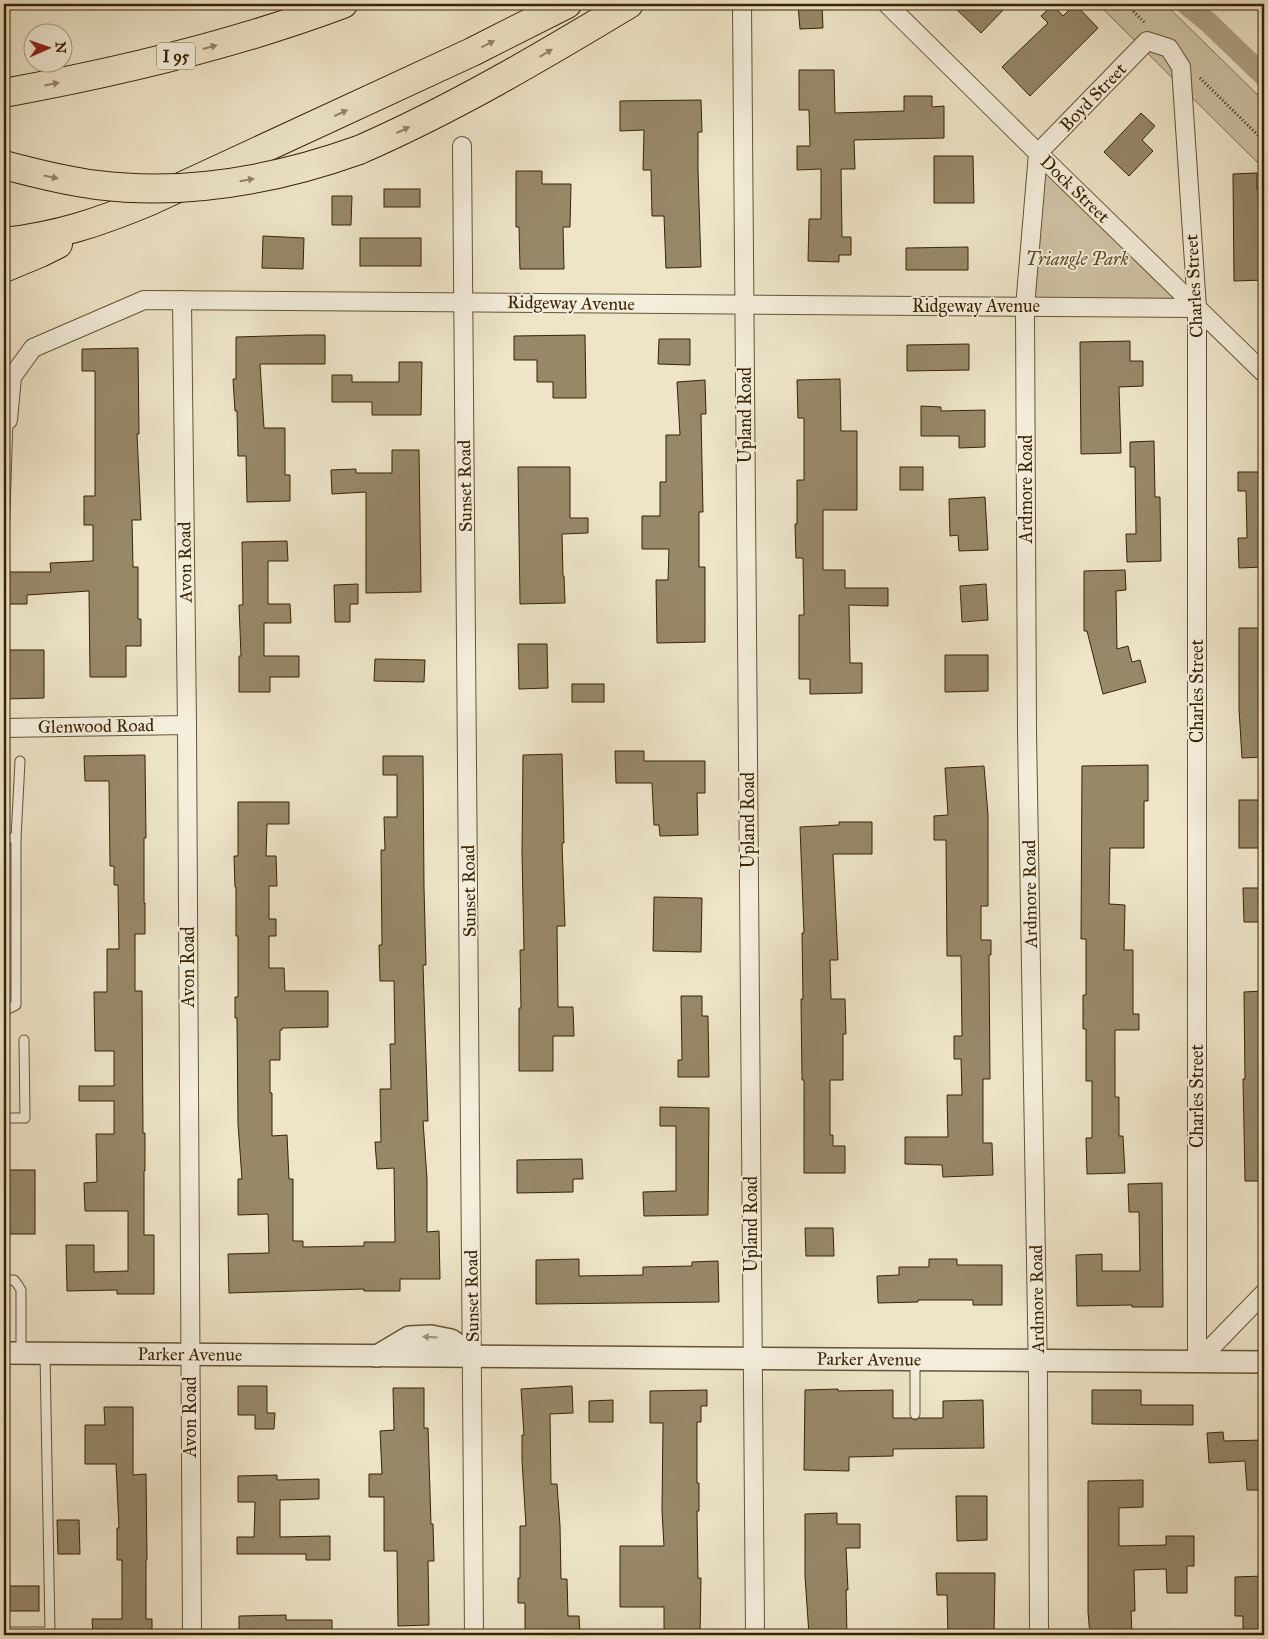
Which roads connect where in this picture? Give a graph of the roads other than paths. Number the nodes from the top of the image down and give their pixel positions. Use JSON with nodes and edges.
{"nodes":[{"id":1,"x":343,"y":4,"type":"edge"},
{"id":2,"x":567,"y":4,"type":"edge"},
{"id":3,"x":629,"y":4,"type":"edge"},
{"id":4,"x":742,"y":4,"type":"edge"},
{"id":5,"x":887,"y":4,"type":"edge"},
{"id":6,"x":1147,"y":41,"type":"joint"},
{"id":7,"x":4,"y":93,"type":"edge"},
{"id":8,"x":462,"y":146,"type":"dead end"},
{"id":9,"x":1038,"y":153,"type":"junction"},
{"id":10,"x":4,"y":165,"type":"edge"},
{"id":11,"x":97,"y":223,"type":"junction"},
{"id":12,"x":4,"y":242,"type":"edge"},
{"id":13,"x":4,"y":268,"type":"edge"},
{"id":14,"x":182,"y":300,"type":"junction"},
{"id":15,"x":463,"y":302,"type":"junction"},
{"id":16,"x":745,"y":304,"type":"junction"},
{"id":17,"x":1025,"y":307,"type":"junction"},
{"id":18,"x":1197,"y":308,"type":"junction"},
{"id":19,"x":1264,"y":373,"type":"edge"},
{"id":20,"x":8,"y":420,"type":"joint"},
{"id":21,"x":4,"y":540,"type":"edge"},
{"id":22,"x":188,"y":725,"type":"junction"},
{"id":23,"x":4,"y":728,"type":"edge"},
{"id":24,"x":20,"y":761,"type":"dead end"},
{"id":25,"x":4,"y":838,"type":"edge"},
{"id":26,"x":16,"y":838,"type":"junction"},
{"id":27,"x":4,"y":1011,"type":"edge"},
{"id":28,"x":24,"y":1040,"type":"dead end"},
{"id":29,"x":4,"y":1118,"type":"edge"},
{"id":30,"x":4,"y":1280,"type":"edge"},
{"id":31,"x":1264,"y":1293,"type":"edge"},
{"id":32,"x":12,"y":1353,"type":"edge"},
{"id":33,"x":45,"y":1353,"type":"junction"},
{"id":34,"x":190,"y":1354,"type":"junction"},
{"id":35,"x":473,"y":1356,"type":"junction"},
{"id":36,"x":753,"y":1359,"type":"junction"},
{"id":37,"x":915,"y":1360,"type":"junction"},
{"id":38,"x":1038,"y":1361,"type":"junction"},
{"id":39,"x":1197,"y":1362,"type":"junction"},
{"id":40,"x":1264,"y":1362,"type":"edge"},
{"id":41,"x":916,"y":1414,"type":"dead end"},
{"id":42,"x":4,"y":1632,"type":"edge"},
{"id":43,"x":34,"y":1634,"type":"edge"},
{"id":44,"x":50,"y":1634,"type":"edge"},
{"id":45,"x":192,"y":1635,"type":"edge"},
{"id":46,"x":474,"y":1635,"type":"edge"},
{"id":47,"x":755,"y":1635,"type":"edge"},
{"id":48,"x":1039,"y":1635,"type":"edge"}],
"edges":[{"from":7,"to":1,"type":"highway","number":"I 95","one_way":true},
{"from":11,"to":2,"type":"highway","one_way":true},
{"from":10,"to":3,"type":"highway","one_way":true,"bridge":true},
{"from":4,"to":16,"type":"street","name":"Upland Road"},
{"from":5,"to":9,"type":"street","name":"Dock Street"},
{"from":6,"to":9,"type":"street","name":"Boyd Street"},
{"from":6,"to":18,"type":"street","name":"Charles Street"},
{"from":8,"to":15,"type":"street","name":"Sunset Road"},
{"from":9,"to":17,"type":"street","name":"Ardmore Road"},
{"from":9,"to":18,"type":"street","name":"Dock Street"},
{"from":11,"to":12,"type":"highway"},
{"from":11,"to":13,"type":"highway"},
{"from":14,"to":15,"type":"street","name":"Ridgeway Avenue"},
{"from":14,"to":20,"type":"street","name":"Ridgeway Avenue"},
{"from":14,"to":22,"type":"street","name":"Avon Road"},
{"from":15,"to":16,"type":"street","name":"Ridgeway Avenue"},
{"from":15,"to":35,"type":"street","name":"Sunset Road"},
{"from":16,"to":17,"type":"street","name":"Ridgeway Avenue"},
{"from":16,"to":36,"type":"street","name":"Upland Road"},
{"from":17,"to":18,"type":"street","name":"Ridgeway Avenue"},
{"from":17,"to":38,"type":"street","name":"Ardmore Road"},
{"from":18,"to":19,"type":"street","name":"Dock Street"},
{"from":18,"to":39,"type":"street","name":"Charles Street"},
{"from":20,"to":21,"type":"lane"},
{"from":22,"to":23,"type":"street","name":"Glenwood Road"},
{"from":22,"to":34,"type":"street","name":"Avon Road"},
{"from":24,"to":26,"type":"lane"},
{"from":25,"to":26,"type":"lane"},
{"from":26,"to":27,"type":"lane"},
{"from":28,"to":29,"type":"lane"},
{"from":30,"to":32,"type":"lane"},
{"from":31,"to":39,"type":"street"},
{"from":32,"to":33,"type":"street","name":"Parker Avenue"},
{"from":33,"to":34,"type":"street","name":"Parker Avenue"},
{"from":33,"to":44,"type":"lane"},
{"from":34,"to":35,"type":"street","name":"Parker Avenue"},
{"from":34,"to":45,"type":"street","name":"Avon Road"},
{"from":35,"to":36,"type":"street","name":"Parker Avenue"},
{"from":35,"to":46,"type":"street","name":"Sunset Road"},
{"from":36,"to":37,"type":"street","name":"Parker Avenue"},
{"from":36,"to":47,"type":"street","name":"Upland Road"},
{"from":37,"to":38,"type":"street","name":"Parker Avenue"},
{"from":37,"to":41,"type":"lane"},
{"from":38,"to":39,"type":"street","name":"Parker Avenue"},
{"from":38,"to":48,"type":"street","name":"Ardmore Road"},
{"from":39,"to":40,"type":"street","name":"Parker Avenue"},
{"from":42,"to":43,"type":"lane"},
{"from":43,"to":44,"type":"lane"}]}
